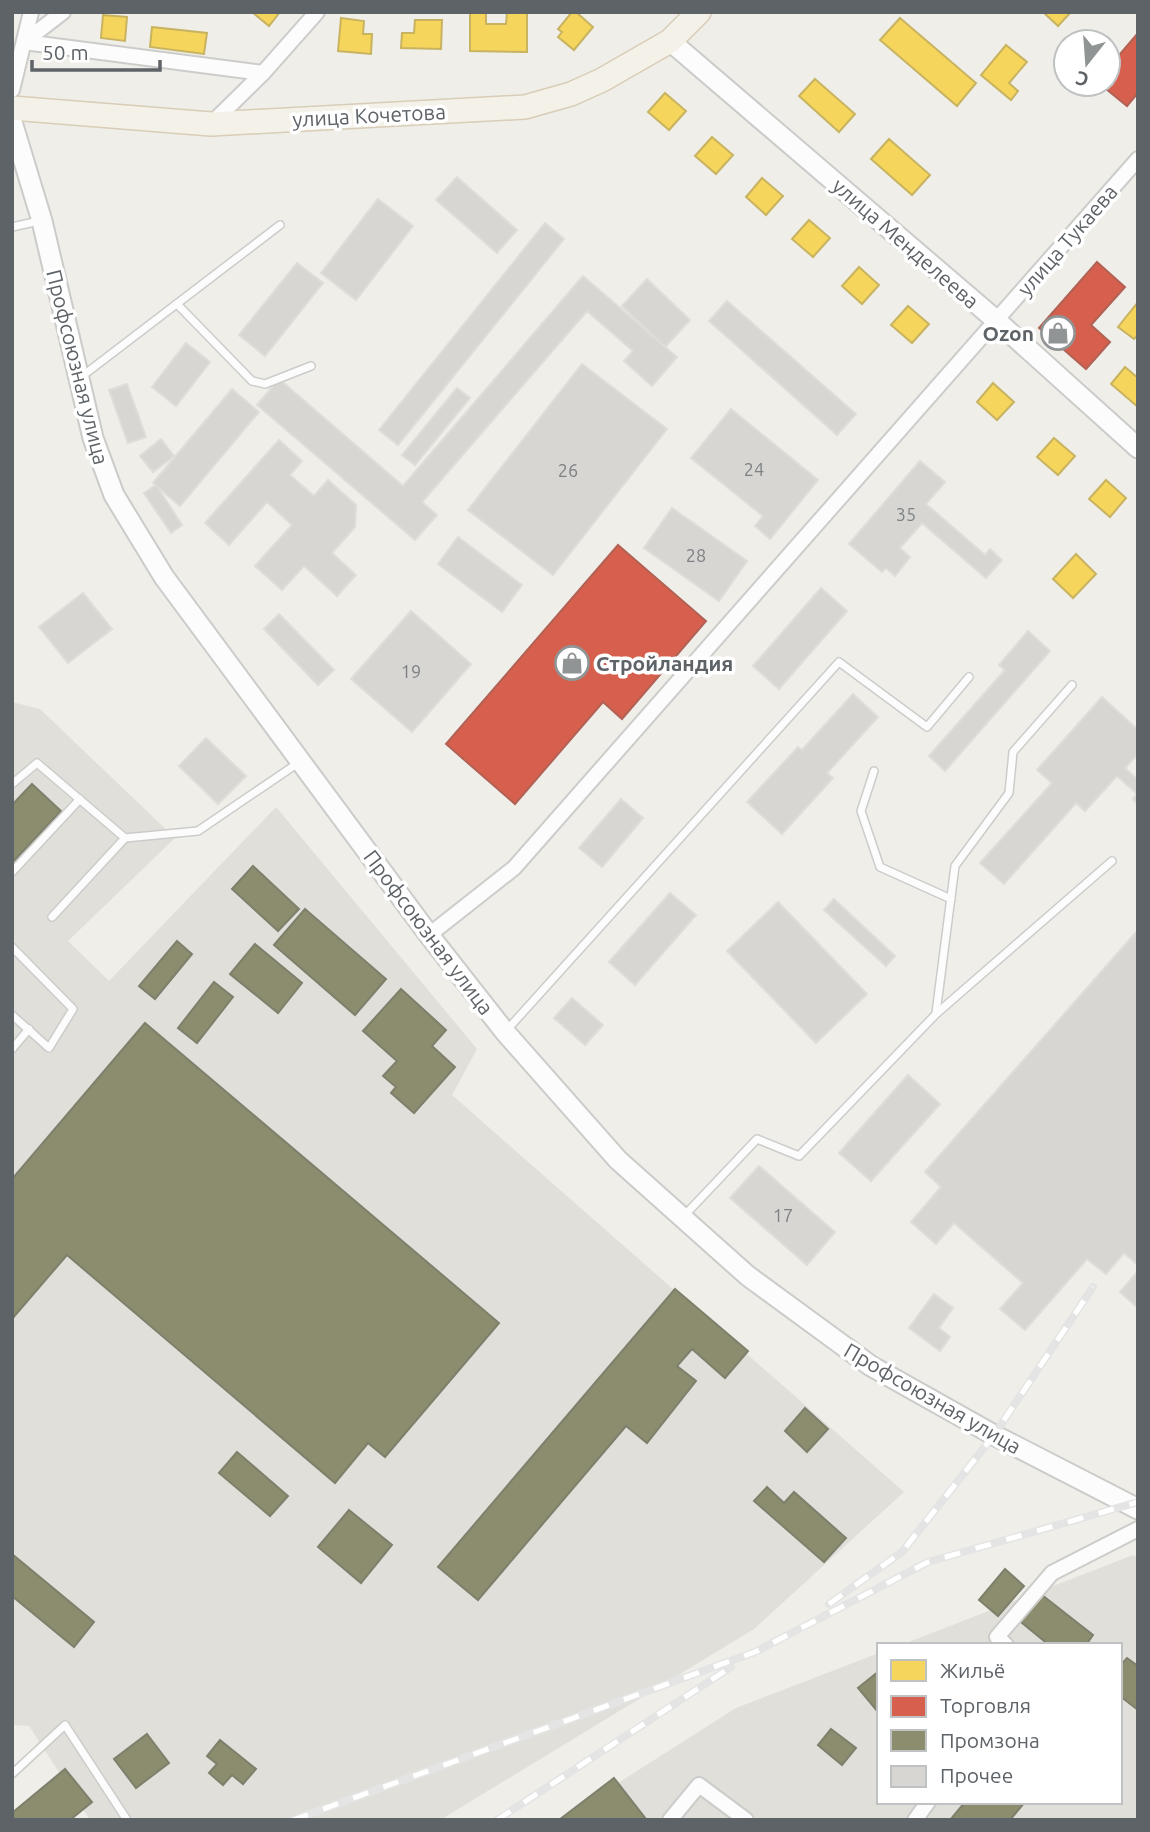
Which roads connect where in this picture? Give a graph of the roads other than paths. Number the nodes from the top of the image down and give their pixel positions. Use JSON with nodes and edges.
{"nodes":[{"id":1,"x":31,"y":12,"type":"edge"},
{"id":2,"x":63,"y":12,"type":"edge"},
{"id":3,"x":317,"y":12,"type":"edge"},
{"id":4,"x":691,"y":15,"type":"edge"},
{"id":5,"x":670,"y":41,"type":"junction"},
{"id":6,"x":23,"y":42,"type":"junction"},
{"id":7,"x":262,"y":73,"type":"junction"},
{"id":8,"x":12,"y":90,"type":"edge"},
{"id":9,"x":12,"y":108,"type":"edge"},
{"id":10,"x":12,"y":122,"type":"edge"},
{"id":11,"x":211,"y":124,"type":"junction"},
{"id":12,"x":1138,"y":159,"type":"edge"},
{"id":13,"x":42,"y":221,"type":"junction"},
{"id":14,"x":280,"y":225,"type":"dead end"},
{"id":15,"x":12,"y":227,"type":"edge"},
{"id":16,"x":177,"y":304,"type":"junction"},
{"id":17,"x":997,"y":321,"type":"junction"},
{"id":18,"x":311,"y":366,"type":"dead end"},
{"id":19,"x":78,"y":380,"type":"junction"},
{"id":20,"x":1138,"y":448,"type":"edge"},
{"id":21,"x":969,"y":677,"type":"dead end"},
{"id":22,"x":1072,"y":685,"type":"dead end"},
{"id":23,"x":301,"y":760,"type":"junction"},
{"id":24,"x":874,"y":771,"type":"dead end"},
{"id":25,"x":12,"y":784,"type":"edge"},
{"id":26,"x":80,"y":800,"type":"junction"},
{"id":27,"x":125,"y":838,"type":"junction"},
{"id":28,"x":1112,"y":860,"type":"dead end"},
{"id":29,"x":12,"y":872,"type":"edge"},
{"id":30,"x":951,"y":899,"type":"junction"},
{"id":31,"x":52,"y":917,"type":"dead end"},
{"id":32,"x":429,"y":934,"type":"junction"},
{"id":33,"x":12,"y":947,"type":"edge"},
{"id":34,"x":936,"y":1014,"type":"junction"},
{"id":35,"x":12,"y":1015,"type":"edge"},
{"id":36,"x":29,"y":1029,"type":"junction"},
{"id":37,"x":505,"y":1032,"type":"junction"},
{"id":38,"x":12,"y":1049,"type":"edge"},
{"id":39,"x":683,"y":1218,"type":"junction"},
{"id":40,"x":1138,"y":1509,"type":"edge"},
{"id":41,"x":1138,"y":1529,"type":"edge"},
{"id":42,"x":1004,"y":1643,"type":"edge"},
{"id":43,"x":12,"y":1774,"type":"edge"},
{"id":44,"x":927,"y":1804,"type":"edge"},
{"id":45,"x":127,"y":1820,"type":"edge"},
{"id":46,"x":670,"y":1820,"type":"edge"},
{"id":47,"x":746,"y":1820,"type":"edge"},
{"id":48,"x":915,"y":1820,"type":"edge"}],
"edges":[{"from":1,"to":6,"type":"street"},
{"from":2,"to":6,"type":"street"},
{"from":3,"to":7,"type":"street"},
{"from":4,"to":5,"type":"main road","name":"улица Кочетова"},
{"from":5,"to":11,"type":"main road","name":"улица Кочетова"},
{"from":5,"to":17,"type":"main road","name":"улица Менделеева"},
{"from":6,"to":7,"type":"street"},
{"from":6,"to":8,"type":"street"},
{"from":7,"to":11,"type":"street"},
{"from":9,"to":11,"type":"main road","name":"улица Кочетова"},
{"from":10,"to":13,"type":"main road","name":"Профсоюзная улица"},
{"from":12,"to":17,"type":"street","name":"улица Тукаева"},
{"from":13,"to":15,"type":"lane"},
{"from":13,"to":19,"type":"main road","name":"Профсоюзная улица"},
{"from":14,"to":16,"type":"lane"},
{"from":16,"to":18,"type":"lane"},
{"from":16,"to":19,"type":"lane"},
{"from":17,"to":20,"type":"main road","name":"улица Менделеева"},
{"from":17,"to":32,"type":"street","name":"улица Тукаева"},
{"from":19,"to":23,"type":"main road","name":"Профсоюзная улица"},
{"from":21,"to":37,"type":"lane"},
{"from":22,"to":30,"type":"lane"},
{"from":23,"to":27,"type":"lane"},
{"from":23,"to":32,"type":"main road","name":"Профсоюзная улица"},
{"from":24,"to":30,"type":"lane"},
{"from":25,"to":26,"type":"lane"},
{"from":26,"to":27,"type":"lane"},
{"from":26,"to":29,"type":"lane"},
{"from":27,"to":31,"type":"lane"},
{"from":28,"to":34,"type":"lane"},
{"from":30,"to":34,"type":"lane"},
{"from":32,"to":37,"type":"main road","name":"Профсоюзная улица"},
{"from":33,"to":36,"type":"lane"},
{"from":34,"to":39,"type":"lane"},
{"from":35,"to":36,"type":"lane"},
{"from":36,"to":38,"type":"lane"},
{"from":37,"to":39,"type":"main road","name":"Профсоюзная улица"},
{"from":39,"to":40,"type":"main road","name":"Профсоюзная улица"},
{"from":41,"to":42,"type":"street"},
{"from":43,"to":45,"type":"lane"},
{"from":44,"to":48,"type":"street"},
{"from":46,"to":47,"type":"street"}]}
